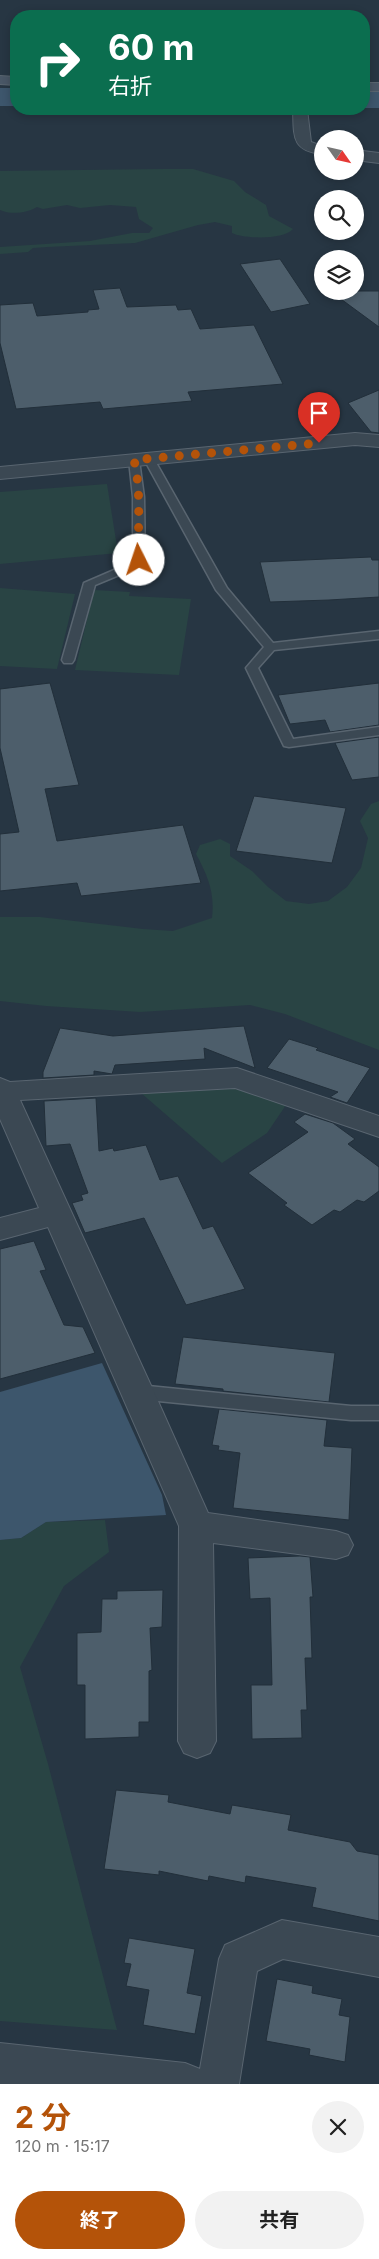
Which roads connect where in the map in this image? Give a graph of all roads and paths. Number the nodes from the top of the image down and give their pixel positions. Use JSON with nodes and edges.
{"nodes":[{"id":1,"x":301,"y":115,"type":"edge"},
{"id":2,"x":314,"y":149,"type":"edge"},
{"id":3,"x":364,"y":156,"type":"edge"},
{"id":4,"x":379,"y":158,"type":"edge"},
{"id":5,"x":379,"y":441,"type":"edge"},
{"id":6,"x":142,"y":460,"type":"junction"},
{"id":7,"x":0,"y":473,"type":"edge"},
{"id":8,"x":379,"y":635,"type":"edge"},
{"id":9,"x":270,"y":647,"type":"junction"},
{"id":10,"x":68,"y":660,"type":"dead end"},
{"id":11,"x":379,"y":731,"type":"edge"},
{"id":12,"x":1,"y":1091,"type":"edge"},
{"id":13,"x":379,"y":1127,"type":"edge"},
{"id":14,"x":57,"y":1214,"type":"junction"},
{"id":15,"x":0,"y":1229,"type":"edge"},
{"id":16,"x":138,"y":1392,"type":"junction"},
{"id":17,"x":379,"y":1413,"type":"edge"},
{"id":18,"x":196,"y":1526,"type":"junction"},
{"id":19,"x":336,"y":1545,"type":"dead end"},
{"id":20,"x":198,"y":1741,"type":"dead end"},
{"id":21,"x":379,"y":1957,"type":"edge"},
{"id":22,"x":0,"y":2064,"type":"edge"},
{"id":23,"x":185,"y":2084,"type":"edge"},
{"id":24,"x":218,"y":2084,"type":"edge"}],
"edges":[{"from":1,"to":2,"type":"street"},
{"from":3,"to":4,"type":"street"},
{"from":5,"to":6,"type":"street"},
{"from":6,"to":7,"type":"street"},
{"from":6,"to":9,"type":"lane"},
{"from":6,"to":10,"type":"lane"},
{"from":8,"to":9,"type":"lane"},
{"from":9,"to":11,"type":"lane"},
{"from":12,"to":13,"type":"street"},
{"from":12,"to":14,"type":"street"},
{"from":14,"to":15,"type":"street"},
{"from":14,"to":16,"type":"street"},
{"from":16,"to":17,"type":"lane"},
{"from":16,"to":18,"type":"street"},
{"from":18,"to":19,"type":"street"},
{"from":18,"to":20,"type":"street"},
{"from":21,"to":24,"type":"street"},
{"from":22,"to":23,"type":"street"}]}
